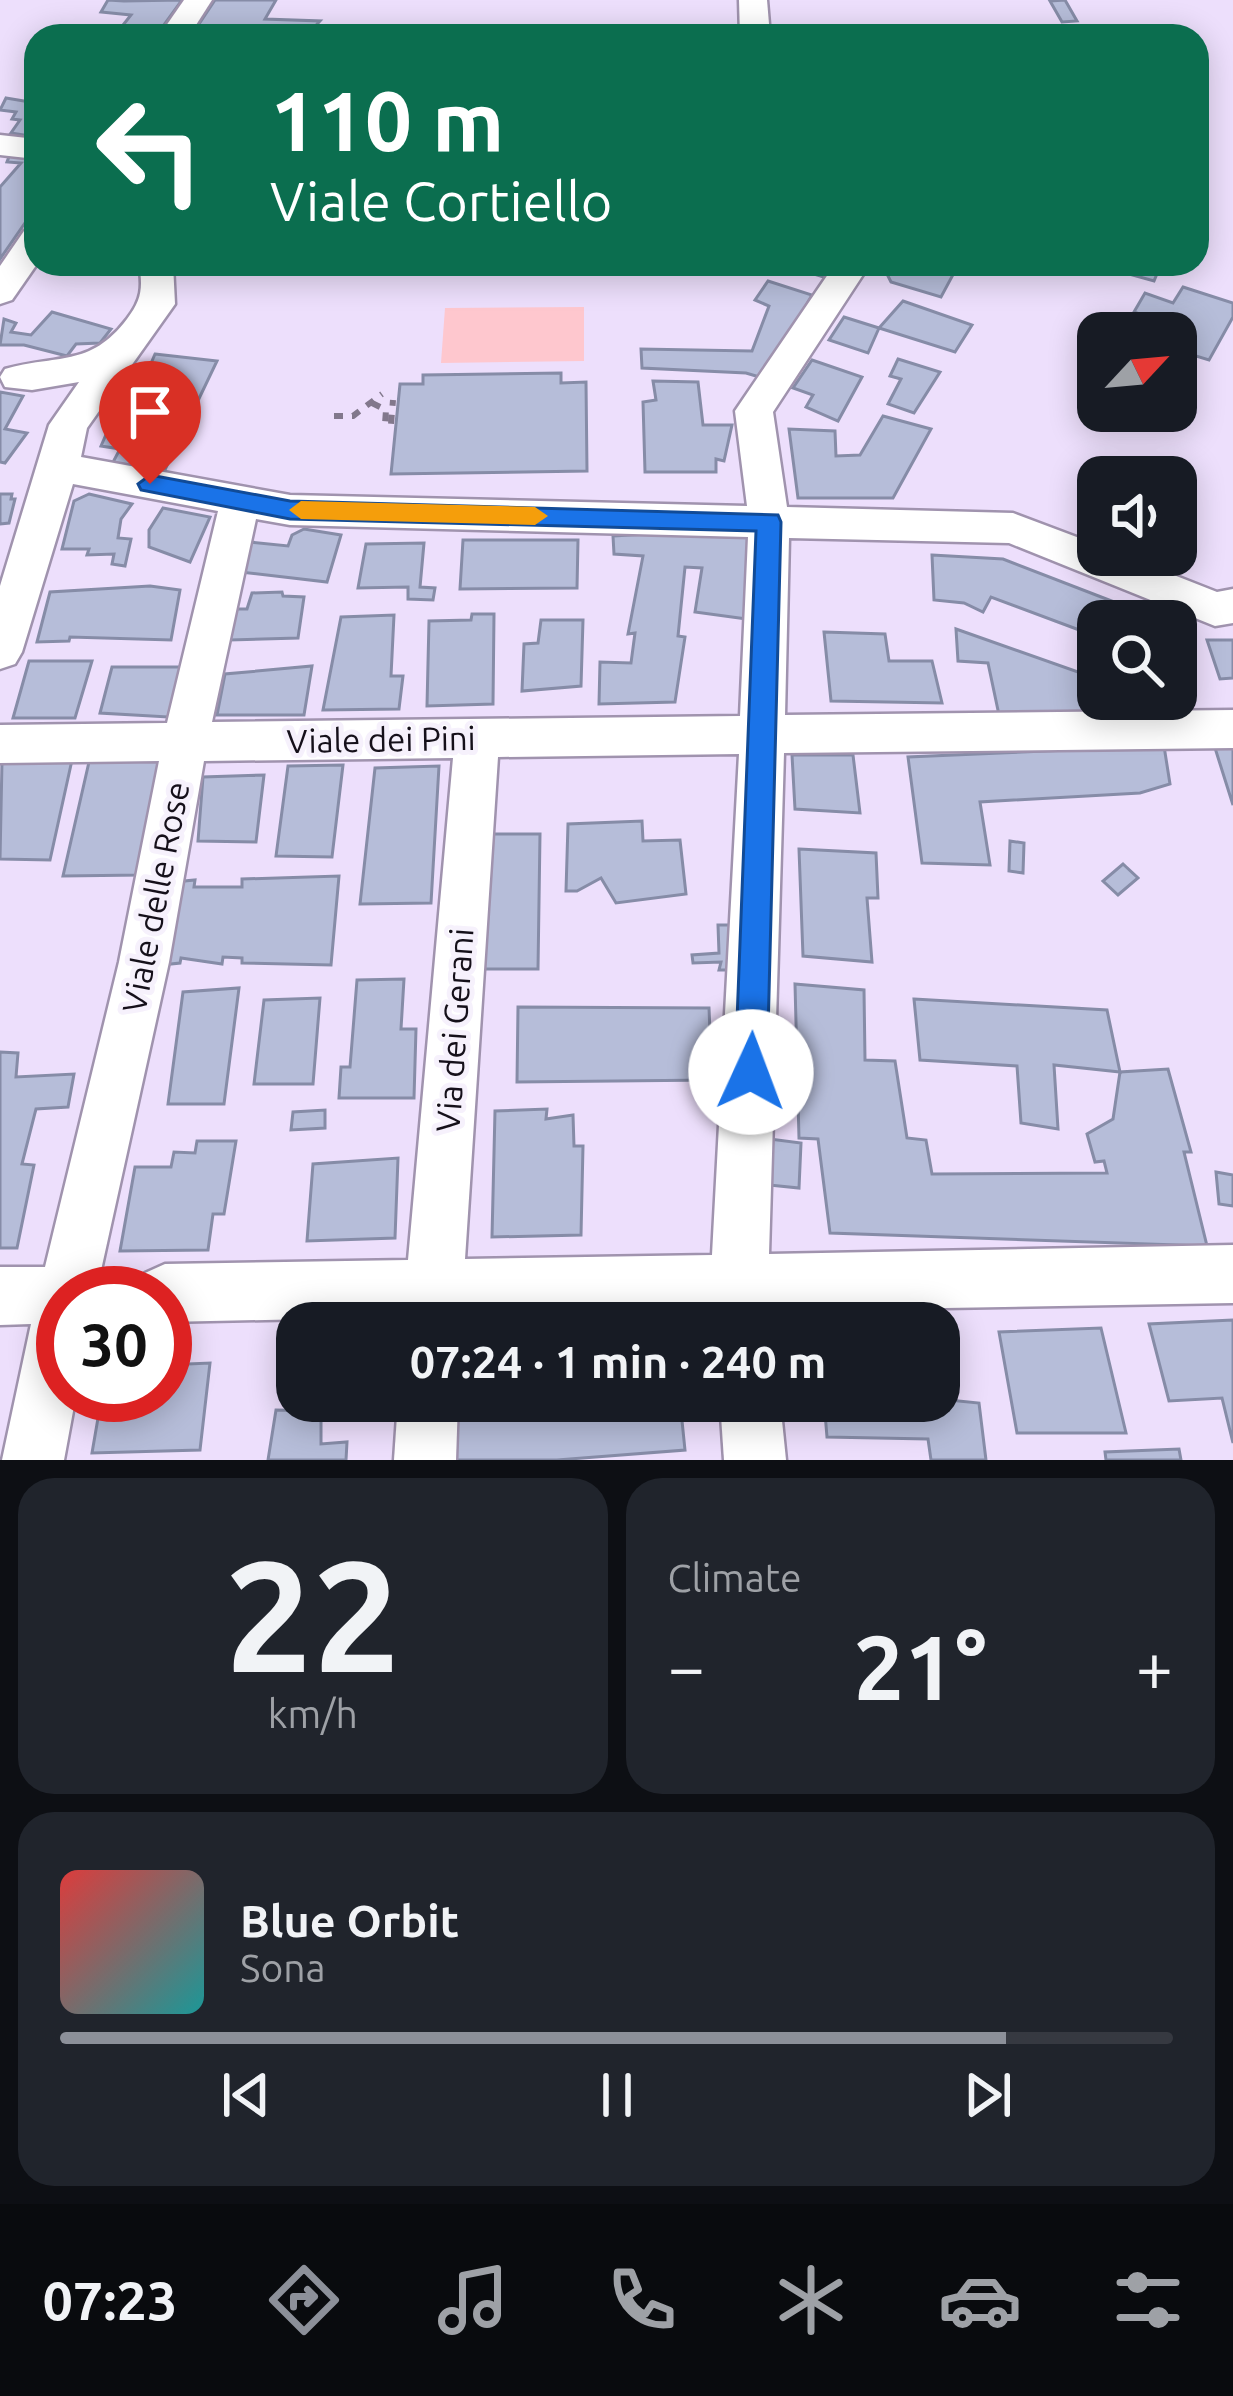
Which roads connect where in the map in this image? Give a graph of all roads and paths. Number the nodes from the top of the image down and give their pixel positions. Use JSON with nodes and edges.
{"nodes":[{"id":1,"x":24,"y":257,"type":"edge"},
{"id":2,"x":158,"y":276,"type":"edge"},
{"id":3,"x":845,"y":276,"type":"edge"},
{"id":4,"x":0,"y":292,"type":"edge"},
{"id":5,"x":123,"y":349,"type":"junction"},
{"id":6,"x":9,"y":378,"type":"edge"},
{"id":7,"x":382,"y":394,"type":"dead end"},
{"id":8,"x":393,"y":400,"type":"dead end"},
{"id":9,"x":372,"y":403,"type":"junction"},
{"id":10,"x":334,"y":416,"type":"dead end"},
{"id":11,"x":68,"y":425,"type":"junction"},
{"id":12,"x":59,"y":467,"type":"junction"},
{"id":13,"x":240,"y":500,"type":"junction"},
{"id":14,"x":769,"y":522,"type":"junction"},
{"id":15,"x":1233,"y":606,"type":"edge"},
{"id":16,"x":0,"y":652,"type":"edge"},
{"id":17,"x":1233,"y":729,"type":"edge"},
{"id":18,"x":763,"y":734,"type":"junction"},
{"id":19,"x":477,"y":738,"type":"junction"},
{"id":20,"x":185,"y":742,"type":"junction"},
{"id":21,"x":0,"y":744,"type":"edge"},
{"id":22,"x":72,"y":1266,"type":"edge"},
{"id":23,"x":1233,"y":1274,"type":"edge"},
{"id":24,"x":192,"y":1294,"type":"edge"},
{"id":25,"x":36,"y":1295,"type":"edge"},
{"id":26,"x":0,"y":1296,"type":"edge"},
{"id":27,"x":351,"y":1302,"type":"edge"},
{"id":28,"x":433,"y":1302,"type":"edge"},
{"id":29,"x":741,"y":1302,"type":"edge"},
{"id":30,"x":41,"y":1422,"type":"edge"},
{"id":31,"x":427,"y":1422,"type":"edge"},
{"id":32,"x":752,"y":1422,"type":"edge"},
{"id":33,"x":33,"y":1460,"type":"edge"},
{"id":34,"x":425,"y":1460,"type":"edge"},
{"id":35,"x":755,"y":1460,"type":"edge"}],
"edges":[{"from":1,"to":4,"type":"street"},
{"from":2,"to":5,"type":"street"},
{"from":3,"to":14,"type":"street"},
{"from":5,"to":6,"type":"street"},
{"from":5,"to":11,"type":"street"},
{"from":6,"to":11,"type":"street"},
{"from":7,"to":9,"type":"path"},
{"from":8,"to":9,"type":"path"},
{"from":9,"to":10,"type":"path"},
{"from":11,"to":12,"type":"street"},
{"from":12,"to":13,"type":"street"},
{"from":12,"to":16,"type":"street"},
{"from":13,"to":14,"type":"street"},
{"from":13,"to":20,"type":"street","name":"Viale delle Rose"},
{"from":14,"to":15,"type":"street"},
{"from":14,"to":18,"type":"street"},
{"from":17,"to":18,"type":"street","name":"Viale dei Pini"},
{"from":18,"to":19,"type":"street","name":"Viale dei Pini"},
{"from":18,"to":29,"type":"street"},
{"from":19,"to":20,"type":"street","name":"Viale dei Pini"},
{"from":19,"to":28,"type":"street","name":"Via dei Gerani"},
{"from":20,"to":21,"type":"street","name":"Viale dei Pini"},
{"from":20,"to":22,"type":"street","name":"Viale delle Rose"},
{"from":23,"to":29,"type":"street"},
{"from":24,"to":27,"type":"street"},
{"from":25,"to":26,"type":"street"},
{"from":30,"to":33,"type":"street"},
{"from":31,"to":34,"type":"street"},
{"from":32,"to":35,"type":"street"}]}
